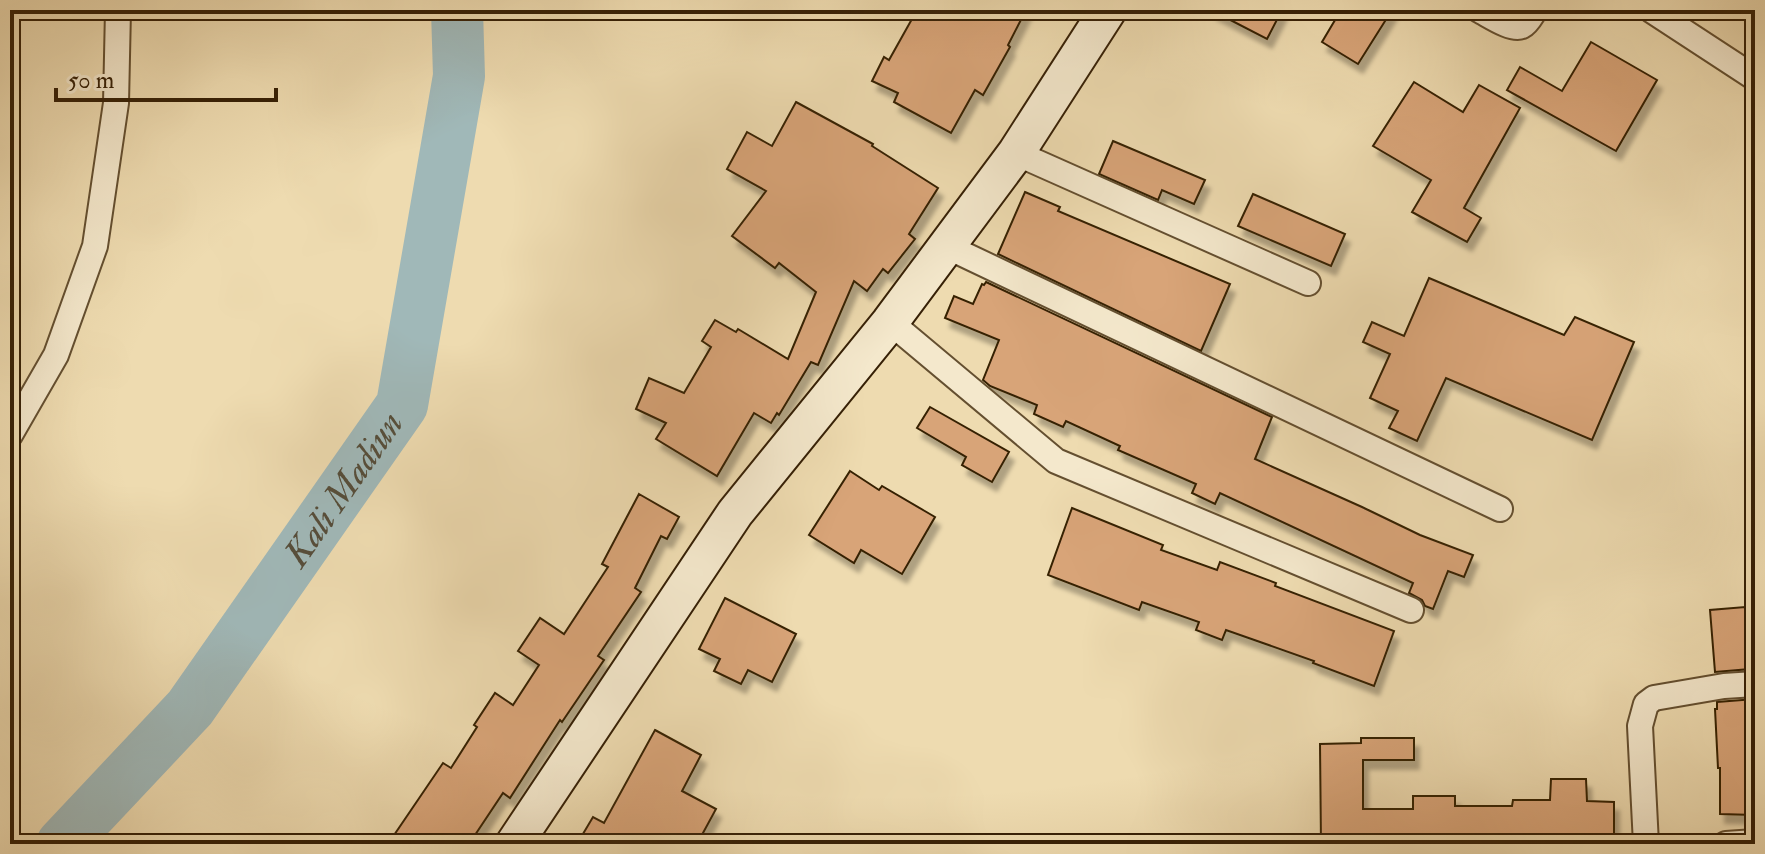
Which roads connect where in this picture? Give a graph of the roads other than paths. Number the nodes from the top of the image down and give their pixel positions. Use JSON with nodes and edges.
{"nodes":[{"id":1,"x":118,"y":10,"type":"edge"},
{"id":2,"x":1108,"y":10,"type":"edge"},
{"id":3,"x":1479,"y":10,"type":"edge"},
{"id":4,"x":1535,"y":10,"type":"edge"},
{"id":5,"x":1651,"y":10,"type":"edge"},
{"id":6,"x":1755,"y":78,"type":"edge"},
{"id":7,"x":1016,"y":153,"type":"junction"},
{"id":8,"x":946,"y":246,"type":"junction"},
{"id":9,"x":1308,"y":283,"type":"dead end"},
{"id":10,"x":890,"y":322,"type":"junction"},
{"id":11,"x":10,"y":435,"type":"edge"},
{"id":12,"x":1500,"y":509,"type":"dead end"},
{"id":13,"x":1411,"y":610,"type":"dead end"},
{"id":14,"x":1755,"y":684,"type":"edge"},
{"id":15,"x":1755,"y":842,"type":"edge"},
{"id":16,"x":514,"y":844,"type":"edge"},
{"id":17,"x":1646,"y":844,"type":"edge"},
{"id":18,"x":1726,"y":844,"type":"edge"}],
"edges":[{"from":1,"to":11,"type":"street"},
{"from":2,"to":7,"type":"main road"},
{"from":3,"to":4,"type":"street"},
{"from":5,"to":6,"type":"street"},
{"from":7,"to":8,"type":"main road"},
{"from":7,"to":9,"type":"street"},
{"from":8,"to":10,"type":"main road"},
{"from":8,"to":12,"type":"street"},
{"from":10,"to":13,"type":"street"},
{"from":10,"to":16,"type":"main road"},
{"from":14,"to":17,"type":"street"},
{"from":15,"to":18,"type":"street"}]}
